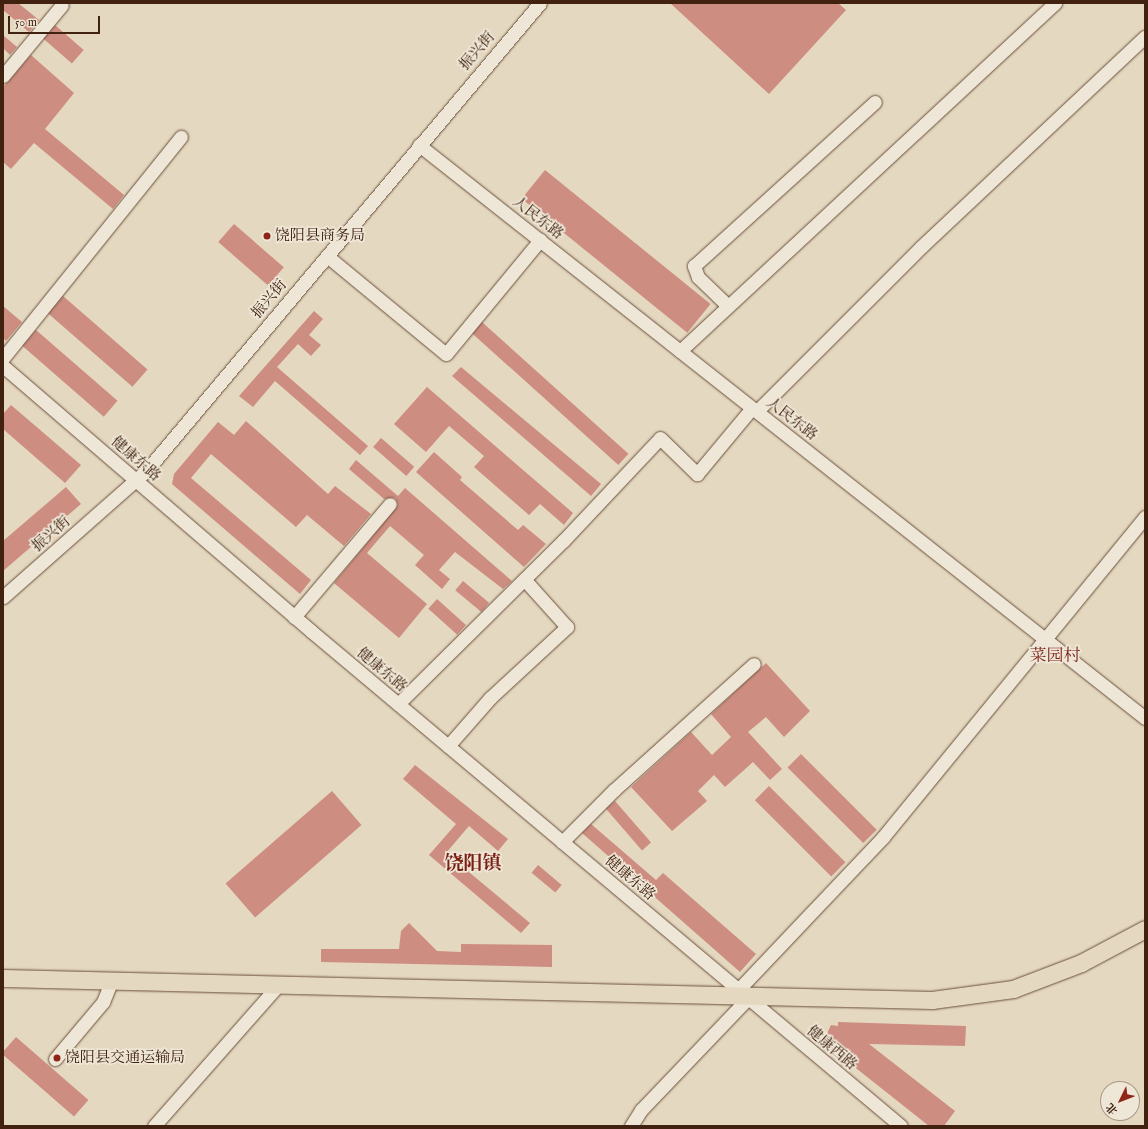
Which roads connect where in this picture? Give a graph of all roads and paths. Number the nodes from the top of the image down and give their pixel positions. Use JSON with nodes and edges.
{"nodes":[{"id":1,"x":540,"y":3,"type":"edge"},
{"id":2,"x":1055,"y":3,"type":"edge"},
{"id":3,"x":62,"y":5,"type":"dead end"},
{"id":4,"x":1145,"y":38,"type":"edge"},
{"id":5,"x":3,"y":76,"type":"edge"},
{"id":6,"x":875,"y":102,"type":"dead end"},
{"id":7,"x":181,"y":137,"type":"dead end"},
{"id":8,"x":419,"y":145,"type":"junction"},
{"id":9,"x":540,"y":240,"type":"junction"},
{"id":10,"x":327,"y":256,"type":"junction"},
{"id":11,"x":728,"y":306,"type":"junction"},
{"id":12,"x":680,"y":351,"type":"junction"},
{"id":13,"x":3,"y":358,"type":"edge"},
{"id":14,"x":3,"y":366,"type":"edge"},
{"id":15,"x":754,"y":409,"type":"junction"},
{"id":16,"x":137,"y":481,"type":"junction"},
{"id":17,"x":390,"y":504,"type":"dead end"},
{"id":18,"x":1145,"y":517,"type":"edge"},
{"id":19,"x":524,"y":579,"type":"junction"},
{"id":20,"x":3,"y":596,"type":"edge"},
{"id":21,"x":294,"y":617,"type":"junction"},
{"id":22,"x":1044,"y":638,"type":"junction"},
{"id":23,"x":754,"y":664,"type":"dead end"},
{"id":24,"x":398,"y":704,"type":"junction"},
{"id":25,"x":1145,"y":718,"type":"edge"},
{"id":26,"x":448,"y":746,"type":"junction"},
{"id":27,"x":562,"y":842,"type":"junction"},
{"id":28,"x":1145,"y":928,"type":"edge"},
{"id":29,"x":3,"y":978,"type":"edge"},
{"id":30,"x":112,"y":980,"type":"junction"},
{"id":31,"x":279,"y":984,"type":"junction"},
{"id":32,"x":743,"y":994,"type":"junction"},
{"id":33,"x":55,"y":1059,"type":"dead end"},
{"id":34,"x":638,"y":1123,"type":"edge"},
{"id":35,"x":154,"y":1126,"type":"edge"},
{"id":36,"x":900,"y":1126,"type":"edge"}],
"edges":[{"from":1,"to":8,"type":"street","name":"振兴街"},
{"from":2,"to":11,"type":"street"},
{"from":3,"to":5,"type":"street"},
{"from":4,"to":15,"type":"street"},
{"from":6,"to":11,"type":"street"},
{"from":7,"to":13,"type":"street"},
{"from":8,"to":9,"type":"street","name":"人民东路"},
{"from":8,"to":10,"type":"street","name":"振兴街"},
{"from":9,"to":10,"type":"street"},
{"from":9,"to":12,"type":"street","name":"人民东路"},
{"from":10,"to":16,"type":"street","name":"振兴街"},
{"from":11,"to":12,"type":"street"},
{"from":12,"to":15,"type":"street","name":"人民东路"},
{"from":14,"to":16,"type":"street","name":"健康东路"},
{"from":15,"to":19,"type":"street"},
{"from":15,"to":22,"type":"street","name":"人民东路"},
{"from":16,"to":20,"type":"street","name":"振兴街"},
{"from":16,"to":21,"type":"street","name":"健康东路"},
{"from":17,"to":21,"type":"street"},
{"from":18,"to":22,"type":"street"},
{"from":19,"to":24,"type":"street"},
{"from":19,"to":26,"type":"street"},
{"from":21,"to":24,"type":"street","name":"健康东路"},
{"from":22,"to":25,"type":"street","name":"人民东路"},
{"from":22,"to":32,"type":"street"},
{"from":23,"to":27,"type":"street"},
{"from":24,"to":26,"type":"street","name":"健康东路"},
{"from":26,"to":27,"type":"street","name":"健康东路"},
{"from":27,"to":32,"type":"street","name":"健康东路"},
{"from":28,"to":32,"type":"main road"},
{"from":29,"to":30,"type":"main road"},
{"from":30,"to":31,"type":"main road"},
{"from":30,"to":33,"type":"street"},
{"from":31,"to":32,"type":"main road"},
{"from":31,"to":35,"type":"street"},
{"from":32,"to":34,"type":"street"},
{"from":32,"to":36,"type":"street","name":"健康西路"}]}
